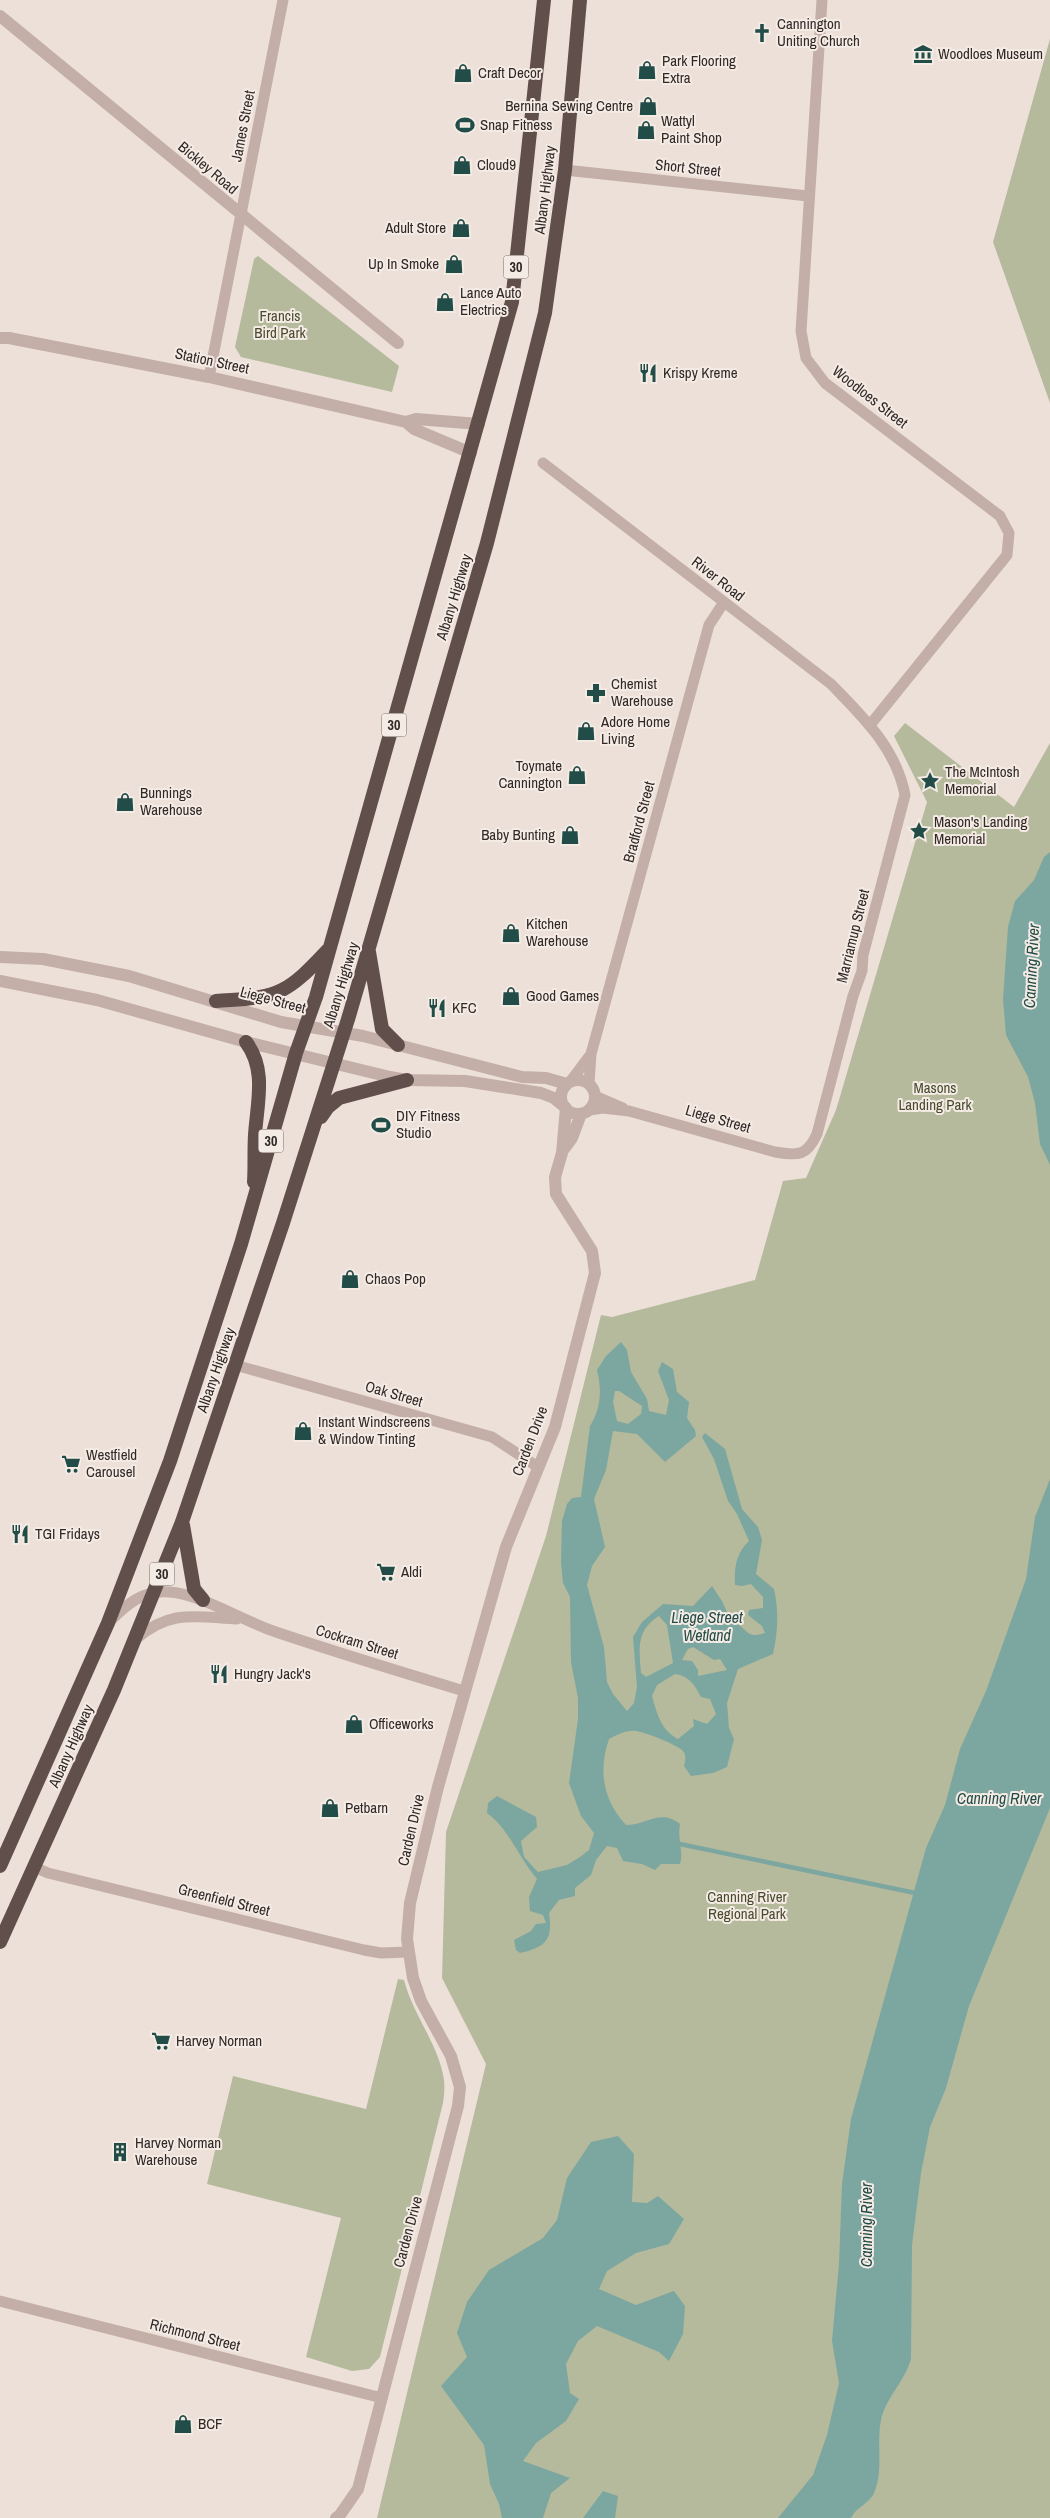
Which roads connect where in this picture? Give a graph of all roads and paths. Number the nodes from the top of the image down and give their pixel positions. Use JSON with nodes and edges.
{"nodes":[{"id":1,"x":283,"y":0,"type":"edge"},
{"id":2,"x":544,"y":0,"type":"edge"},
{"id":3,"x":580,"y":0,"type":"edge"},
{"id":4,"x":822,"y":0,"type":"edge"},
{"id":5,"x":0,"y":16,"type":"edge"},
{"id":6,"x":565,"y":170,"type":"junction"},
{"id":7,"x":808,"y":196,"type":"junction"},
{"id":8,"x":240,"y":216,"type":"junction"},
{"id":9,"x":3,"y":336,"type":"edge"},
{"id":10,"x":398,"y":343,"type":"dead end"},
{"id":11,"x":209,"y":377,"type":"junction"},
{"id":12,"x":406,"y":422,"type":"junction"},
{"id":13,"x":479,"y":424,"type":"junction"},
{"id":14,"x":471,"y":453,"type":"junction"},
{"id":15,"x":543,"y":463,"type":"dead end"},
{"id":16,"x":724,"y":602,"type":"junction"},
{"id":17,"x":870,"y":724,"type":"junction"},
{"id":18,"x":330,"y":948,"type":"junction"},
{"id":19,"x":369,"y":948,"type":"junction"},
{"id":20,"x":0,"y":957,"type":"edge"},
{"id":21,"x":0,"y":981,"type":"edge"},
{"id":22,"x":216,"y":1001,"type":"junction"},
{"id":23,"x":305,"y":1026,"type":"junction"},
{"id":24,"x":344,"y":1033,"type":"junction"},
{"id":25,"x":246,"y":1042,"type":"junction"},
{"id":26,"x":398,"y":1045,"type":"junction"},
{"id":27,"x":296,"y":1053,"type":"junction"},
{"id":28,"x":591,"y":1054,"type":"junction"},
{"id":29,"x":335,"y":1063,"type":"junction"},
{"id":30,"x":407,"y":1080,"type":"junction"},
{"id":31,"x":568,"y":1083,"type":"junction"},
{"id":32,"x":589,"y":1084,"type":"junction"},
{"id":33,"x":595,"y":1096,"type":"junction"},
{"id":34,"x":565,"y":1108,"type":"junction"},
{"id":35,"x":629,"y":1111,"type":"junction"},
{"id":36,"x":585,"y":1112,"type":"junction"},
{"id":37,"x":316,"y":1124,"type":"junction"},
{"id":38,"x":562,"y":1153,"type":"junction"},
{"id":39,"x":798,"y":1154,"type":"joint"},
{"id":40,"x":254,"y":1200,"type":"junction"},
{"id":41,"x":235,"y":1365,"type":"junction"},
{"id":42,"x":538,"y":1467,"type":"junction"},
{"id":43,"x":182,"y":1522,"type":"junction"},
{"id":44,"x":154,"y":1593,"type":"junction"},
{"id":45,"x":203,"y":1600,"type":"junction"},
{"id":46,"x":242,"y":1619,"type":"junction"},
{"id":47,"x":108,"y":1623,"type":"junction"},
{"id":48,"x":136,"y":1639,"type":"junction"},
{"id":49,"x":464,"y":1691,"type":"junction"},
{"id":50,"x":0,"y":1866,"type":"edge"},
{"id":51,"x":34,"y":1867,"type":"junction"},
{"id":52,"x":0,"y":1942,"type":"edge"},
{"id":53,"x":408,"y":1952,"type":"junction"},
{"id":54,"x":0,"y":2301,"type":"edge"},
{"id":55,"x":382,"y":2398,"type":"junction"},
{"id":56,"x":336,"y":2518,"type":"edge"}],
"edges":[{"from":1,"to":8,"type":"street","name":"James Street"},
{"from":2,"to":13,"type":"highway","name":"Albany Highway","number":"30"},
{"from":3,"to":6,"type":"highway","name":"Albany Highway","number":"30"},
{"from":4,"to":7,"type":"street","name":"Woodloes Street"},
{"from":5,"to":8,"type":"street","name":"Bickley Road"},
{"from":6,"to":7,"type":"street","name":"Short Street"},
{"from":6,"to":19,"type":"highway","name":"Albany Highway","number":"30"},
{"from":7,"to":17,"type":"street","name":"Woodloes Street"},
{"from":8,"to":10,"type":"street","name":"Bickley Road"},
{"from":8,"to":11,"type":"street","name":"James Street"},
{"from":9,"to":11,"type":"street","name":"Station Street"},
{"from":11,"to":12,"type":"street","name":"Station Street"},
{"from":12,"to":13,"type":"street","name":"Station Street"},
{"from":12,"to":14,"type":"street","name":"Station Street"},
{"from":13,"to":14,"type":"highway","name":"Albany Highway","number":"30"},
{"from":14,"to":18,"type":"highway","name":"Albany Highway","number":"30"},
{"from":15,"to":16,"type":"street","name":"River Road"},
{"from":16,"to":17,"type":"street","name":"River Road"},
{"from":16,"to":28,"type":"street","name":"Bradford Street"},
{"from":17,"to":39,"type":"street","name":"Marriamup Street"},
{"from":18,"to":22,"type":"highway"},
{"from":18,"to":23,"type":"highway","name":"Albany Highway","number":"30"},
{"from":19,"to":24,"type":"highway","name":"Albany Highway","number":"30"},
{"from":19,"to":26,"type":"highway"},
{"from":20,"to":22,"type":"street","name":"Liege Street"},
{"from":21,"to":25,"type":"street","name":"Liege Street"},
{"from":22,"to":23,"type":"street","name":"Liege Street"},
{"from":23,"to":24,"type":"street","name":"Liege Street"},
{"from":23,"to":27,"type":"highway","name":"Albany Highway","number":"30"},
{"from":24,"to":26,"type":"street","name":"Liege Street"},
{"from":24,"to":29,"type":"highway","name":"Albany Highway","number":"30"},
{"from":25,"to":27,"type":"street","name":"Liege Street"},
{"from":25,"to":40,"type":"highway"},
{"from":26,"to":31,"type":"street","name":"Liege Street"},
{"from":27,"to":29,"type":"street","name":"Liege Street"},
{"from":27,"to":40,"type":"highway","name":"Albany Highway","number":"30"},
{"from":28,"to":31,"type":"street","name":"Bradford Street"},
{"from":28,"to":32,"type":"street","name":"Bradford Street"},
{"from":29,"to":30,"type":"street","name":"Liege Street"},
{"from":29,"to":37,"type":"highway","name":"Albany Highway","number":"30"},
{"from":30,"to":34,"type":"street","name":"Liege Street"},
{"from":30,"to":37,"type":"highway"},
{"from":31,"to":32,"type":"street","name":"Liege Street"},
{"from":31,"to":34,"type":"street"},
{"from":32,"to":33,"type":"street"},
{"from":33,"to":35,"type":"street","name":"Liege Street"},
{"from":33,"to":36,"type":"street"},
{"from":34,"to":36,"type":"street","name":"Liege Street"},
{"from":34,"to":38,"type":"street","name":"Carden Drive"},
{"from":35,"to":36,"type":"street","name":"Liege Street"},
{"from":35,"to":39,"type":"street","name":"Liege Street"},
{"from":36,"to":38,"type":"street","name":"Carden Drive"},
{"from":37,"to":41,"type":"highway","name":"Albany Highway","number":"30"},
{"from":38,"to":42,"type":"street","name":"Carden Drive"},
{"from":40,"to":47,"type":"highway","name":"Albany Highway","number":"30"},
{"from":41,"to":42,"type":"street","name":"Oak Street"},
{"from":41,"to":43,"type":"highway","name":"Albany Highway","number":"30"},
{"from":42,"to":49,"type":"street","name":"Carden Drive"},
{"from":43,"to":44,"type":"highway","name":"Albany Highway","number":"30"},
{"from":43,"to":45,"type":"highway"},
{"from":44,"to":45,"type":"street","name":"Cockram Street"},
{"from":44,"to":47,"type":"street","name":"Cockram Street"},
{"from":44,"to":48,"type":"highway","name":"Albany Highway","number":"30"},
{"from":45,"to":46,"type":"street","name":"Cockram Street"},
{"from":46,"to":48,"type":"street","name":"Cockram Street"},
{"from":46,"to":49,"type":"street","name":"Cockram Street"},
{"from":47,"to":50,"type":"highway","name":"Albany Highway","number":"30"},
{"from":48,"to":51,"type":"highway","name":"Albany Highway","number":"30"},
{"from":49,"to":53,"type":"street","name":"Carden Drive"},
{"from":51,"to":52,"type":"highway","name":"Albany Highway","number":"30"},
{"from":51,"to":53,"type":"street","name":"Greenfield Street"},
{"from":53,"to":55,"type":"street","name":"Carden Drive"},
{"from":54,"to":55,"type":"street","name":"Richmond Street"},
{"from":55,"to":56,"type":"street","name":"Carden Drive"}]}
